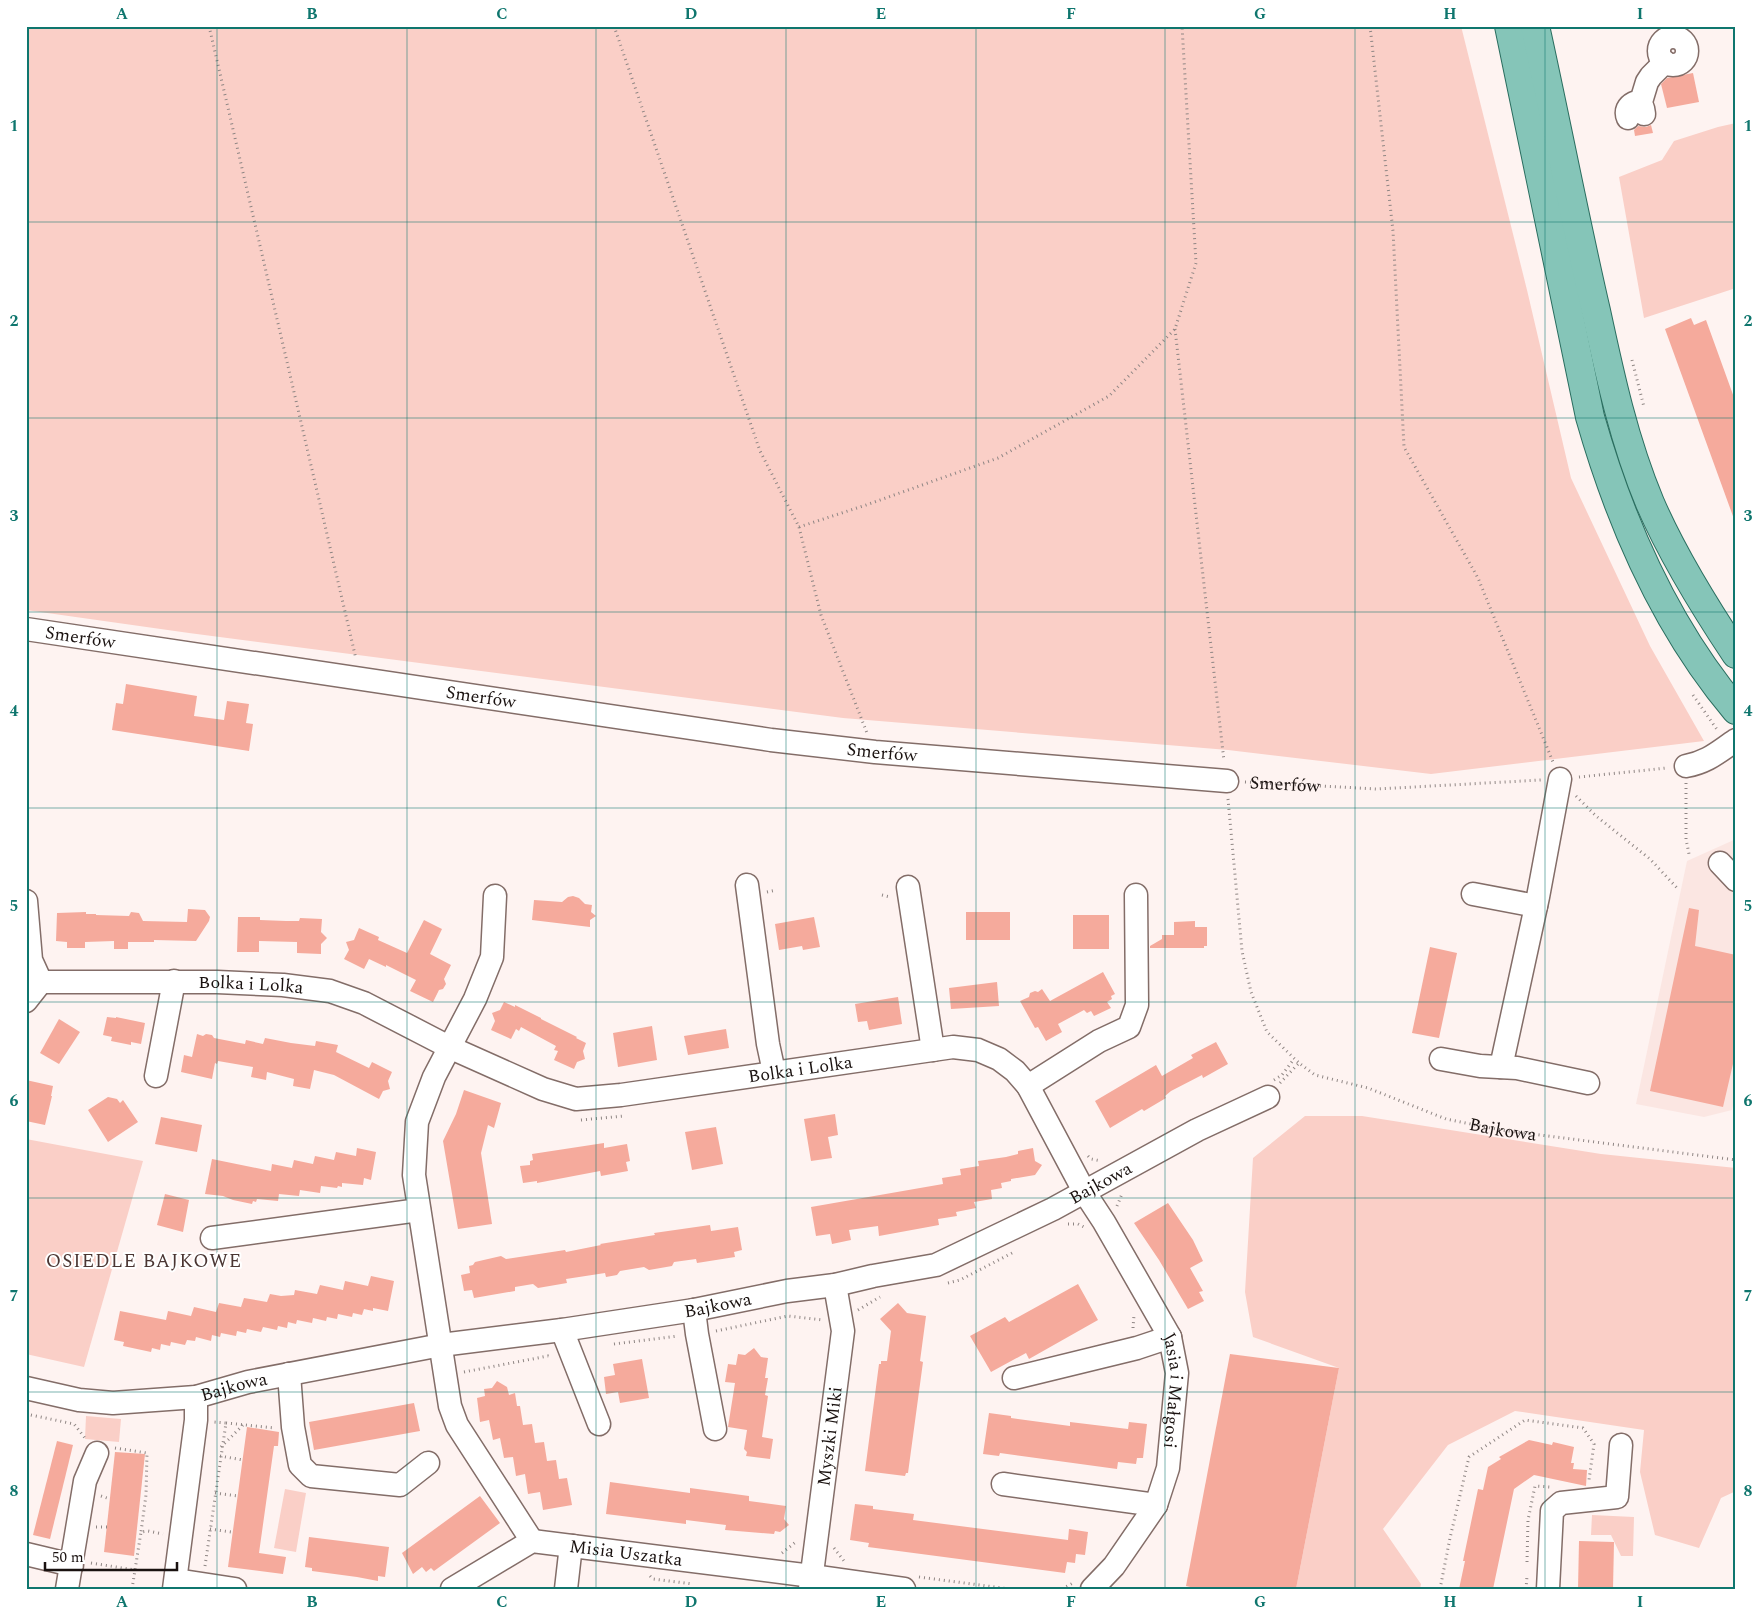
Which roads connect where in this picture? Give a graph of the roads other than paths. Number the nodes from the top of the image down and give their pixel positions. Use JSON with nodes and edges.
{"nodes":[{"id":1,"x":1508,"y":26,"type":"edge"},
{"id":2,"x":1535,"y":26,"type":"edge"},
{"id":3,"x":1677,"y":31,"type":"edge"},
{"id":4,"x":1637,"y":113,"type":"dead end"},
{"id":5,"x":26,"y":629,"type":"edge"},
{"id":6,"x":1736,"y":654,"type":"edge"},
{"id":7,"x":1736,"y":710,"type":"edge"},
{"id":8,"x":1736,"y":740,"type":"edge"},
{"id":9,"x":1686,"y":766,"type":"road end"},
{"id":10,"x":1560,"y":779,"type":"road end"},
{"id":11,"x":1227,"y":781,"type":"road end"},
{"id":12,"x":1720,"y":863,"type":"dead end"},
{"id":13,"x":1736,"y":880,"type":"edge"},
{"id":14,"x":747,"y":885,"type":"dead end"},
{"id":15,"x":908,"y":887,"type":"dead end"},
{"id":16,"x":1473,"y":894,"type":"dead end"},
{"id":17,"x":1136,"y":895,"type":"dead end"},
{"id":18,"x":495,"y":896,"type":"dead end"},
{"id":19,"x":26,"y":901,"type":"edge"},
{"id":20,"x":1536,"y":906,"type":"junction"},
{"id":21,"x":41,"y":982,"type":"junction"},
{"id":22,"x":174,"y":982,"type":"junction"},
{"id":23,"x":26,"y":1001,"type":"edge"},
{"id":24,"x":449,"y":1047,"type":"junction"},
{"id":25,"x":933,"y":1050,"type":"junction"},
{"id":26,"x":1441,"y":1059,"type":"dead end"},
{"id":27,"x":1501,"y":1066,"type":"junction"},
{"id":28,"x":774,"y":1072,"type":"junction"},
{"id":29,"x":156,"y":1076,"type":"dead end"},
{"id":30,"x":1588,"y":1083,"type":"dead end"},
{"id":31,"x":1028,"y":1086,"type":"junction"},
{"id":32,"x":1268,"y":1097,"type":"road end"},
{"id":33,"x":1085,"y":1193,"type":"junction"},
{"id":34,"x":419,"y":1210,"type":"junction"},
{"id":35,"x":212,"y":1238,"type":"dead end"},
{"id":36,"x":835,"y":1285,"type":"junction"},
{"id":37,"x":694,"y":1310,"type":"junction"},
{"id":38,"x":562,"y":1330,"type":"junction"},
{"id":39,"x":1170,"y":1337,"type":"junction"},
{"id":40,"x":441,"y":1345,"type":"junction"},
{"id":41,"x":289,"y":1374,"type":"junction"},
{"id":42,"x":1014,"y":1378,"type":"dead end"},
{"id":43,"x":26,"y":1388,"type":"edge"},
{"id":44,"x":196,"y":1397,"type":"junction"},
{"id":45,"x":599,"y":1424,"type":"dead end"},
{"id":46,"x":715,"y":1429,"type":"dead end"},
{"id":47,"x":1621,"y":1445,"type":"dead end"},
{"id":48,"x":97,"y":1453,"type":"road end"},
{"id":49,"x":428,"y":1463,"type":"dead end"},
{"id":50,"x":1003,"y":1484,"type":"dead end"},
{"id":51,"x":1156,"y":1505,"type":"junction"},
{"id":52,"x":532,"y":1541,"type":"junction"},
{"id":53,"x":573,"y":1546,"type":"junction"},
{"id":54,"x":26,"y":1554,"type":"edge"},
{"id":55,"x":79,"y":1564,"type":"junction"},
{"id":56,"x":811,"y":1582,"type":"edge"},
{"id":57,"x":910,"y":1583,"type":"edge"},
{"id":58,"x":175,"y":1584,"type":"edge"},
{"id":59,"x":456,"y":1588,"type":"edge"},
{"id":60,"x":67,"y":1589,"type":"edge"},
{"id":61,"x":235,"y":1589,"type":"edge"},
{"id":62,"x":566,"y":1589,"type":"edge"},
{"id":63,"x":1092,"y":1589,"type":"edge"},
{"id":64,"x":1548,"y":1589,"type":"edge"}],
"edges":[{"from":1,"to":7,"type":"main road"},
{"from":2,"to":6,"type":"main road"},
{"from":3,"to":4,"type":"street"},
{"from":5,"to":11,"type":"street","name":"Smerfów"},
{"from":8,"to":9,"type":"street"},
{"from":10,"to":20,"type":"street"},
{"from":12,"to":13,"type":"street"},
{"from":14,"to":28,"type":"street"},
{"from":15,"to":25,"type":"street"},
{"from":16,"to":20,"type":"street"},
{"from":17,"to":31,"type":"street"},
{"from":18,"to":24,"type":"street"},
{"from":19,"to":21,"type":"street"},
{"from":20,"to":27,"type":"street"},
{"from":21,"to":22,"type":"street","name":"Bolka i Lolka"},
{"from":21,"to":23,"type":"street"},
{"from":22,"to":24,"type":"street","name":"Bolka i Lolka"},
{"from":22,"to":29,"type":"street"},
{"from":24,"to":28,"type":"street","name":"Bolka i Lolka"},
{"from":24,"to":34,"type":"street"},
{"from":25,"to":28,"type":"street","name":"Bolka i Lolka"},
{"from":25,"to":31,"type":"street","name":"Bolka i Lolka"},
{"from":26,"to":27,"type":"street"},
{"from":27,"to":30,"type":"street"},
{"from":31,"to":33,"type":"street","name":"Bolka i Lolka"},
{"from":32,"to":33,"type":"street","name":"Bajkowa"},
{"from":33,"to":36,"type":"street","name":"Bajkowa"},
{"from":33,"to":39,"type":"street","name":"Jasia i Małgosi"},
{"from":34,"to":35,"type":"street"},
{"from":34,"to":40,"type":"street"},
{"from":36,"to":37,"type":"street","name":"Bajkowa"},
{"from":36,"to":56,"type":"street","name":"Myszki Miki"},
{"from":37,"to":38,"type":"street","name":"Bajkowa"},
{"from":37,"to":46,"type":"street"},
{"from":38,"to":40,"type":"street","name":"Bajkowa"},
{"from":38,"to":45,"type":"street"},
{"from":39,"to":42,"type":"street"},
{"from":39,"to":51,"type":"street","name":"Jasia i Małgosi"},
{"from":40,"to":41,"type":"street","name":"Bajkowa"},
{"from":40,"to":52,"type":"street"},
{"from":41,"to":44,"type":"street","name":"Bajkowa"},
{"from":41,"to":49,"type":"street"},
{"from":43,"to":44,"type":"street","name":"Bajkowa"},
{"from":44,"to":58,"type":"street"},
{"from":47,"to":64,"type":"street"},
{"from":48,"to":55,"type":"street"},
{"from":50,"to":51,"type":"street"},
{"from":51,"to":63,"type":"street","name":"Jasia i Małgosi"},
{"from":52,"to":53,"type":"street","name":"Misia Uszatka"},
{"from":52,"to":59,"type":"street"},
{"from":53,"to":56,"type":"street","name":"Misia Uszatka"},
{"from":53,"to":62,"type":"street"},
{"from":54,"to":55,"type":"street"},
{"from":55,"to":60,"type":"street"},
{"from":56,"to":57,"type":"street"},
{"from":58,"to":61,"type":"street"}]}
